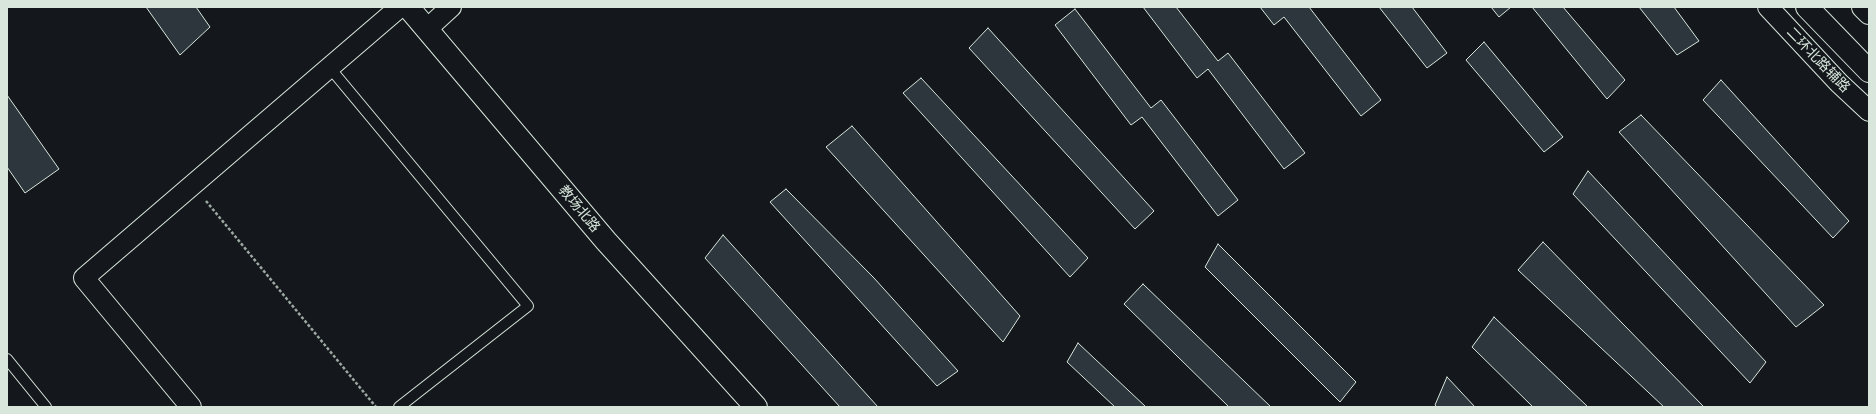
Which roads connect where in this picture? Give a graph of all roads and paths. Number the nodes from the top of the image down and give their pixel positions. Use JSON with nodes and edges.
{"nodes":[{"id":1,"x":400,"y":7,"type":"edge"},
{"id":2,"x":408,"y":7,"type":"edge"},
{"id":3,"x":451,"y":7,"type":"edge"},
{"id":4,"x":1768,"y":7,"type":"edge"},
{"id":5,"x":1807,"y":7,"type":"edge"},
{"id":6,"x":1862,"y":7,"type":"edge"},
{"id":7,"x":1869,"y":13,"type":"edge"},
{"id":8,"x":427,"y":29,"type":"junction"},
{"id":9,"x":330,"y":68,"type":"junction"},
{"id":10,"x":1869,"y":71,"type":"edge"},
{"id":11,"x":1869,"y":111,"type":"edge"},
{"id":12,"x":193,"y":185,"type":"junction"},
{"id":13,"x":7,"y":359,"type":"edge"},
{"id":14,"x":46,"y":407,"type":"edge"},
{"id":15,"x":191,"y":407,"type":"edge"},
{"id":16,"x":376,"y":407,"type":"edge"},
{"id":17,"x":399,"y":407,"type":"edge"},
{"id":18,"x":756,"y":407,"type":"edge"}],
"edges":[{"from":1,"to":9,"type":"street"},
{"from":2,"to":8,"type":"main road","name":"教场北路"},
{"from":3,"to":8,"type":"street"},
{"from":4,"to":11,"type":"street","name":"二环北路辅路"},
{"from":5,"to":10,"type":"main road"},
{"from":6,"to":7,"type":"main road"},
{"from":8,"to":18,"type":"main road","name":"教场北路"},
{"from":9,"to":12,"type":"street"},
{"from":9,"to":17,"type":"lane"},
{"from":12,"to":15,"type":"street"},
{"from":12,"to":16,"type":"path"},
{"from":13,"to":14,"type":"lane"}]}
